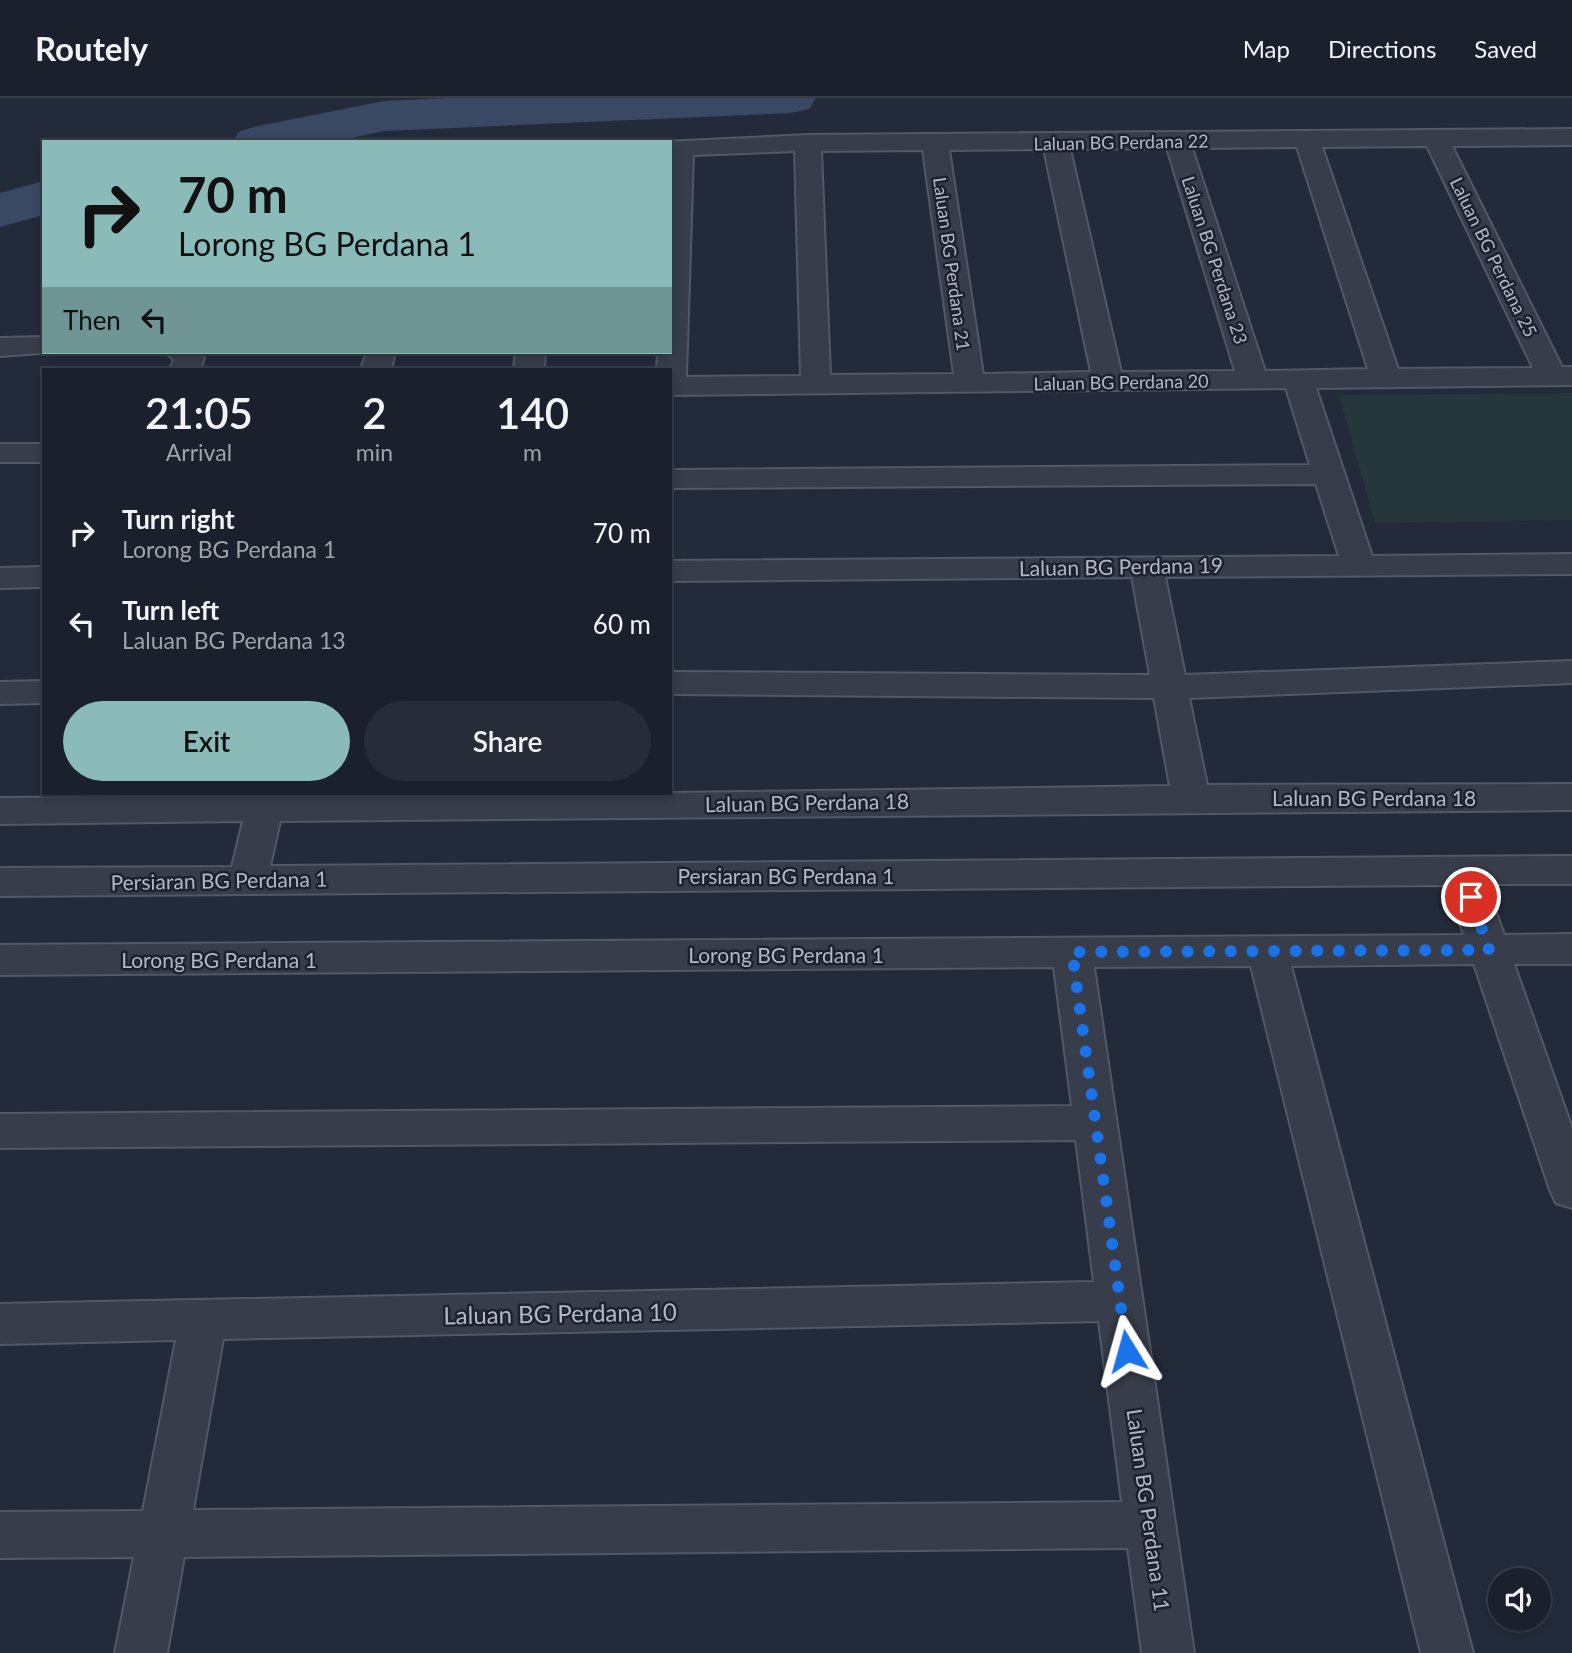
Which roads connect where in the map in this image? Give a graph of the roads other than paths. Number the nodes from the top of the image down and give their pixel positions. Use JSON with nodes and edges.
{"nodes":[{"id":1,"x":1566,"y":137,"type":"edge"},
{"id":2,"x":1307,"y":139,"type":"junction"},
{"id":3,"x":1436,"y":139,"type":"junction"},
{"id":4,"x":1177,"y":140,"type":"junction"},
{"id":5,"x":808,"y":143,"type":"junction"},
{"id":6,"x":935,"y":143,"type":"junction"},
{"id":7,"x":1056,"y":143,"type":"junction"},
{"id":8,"x":676,"y":148,"type":"edge"},
{"id":9,"x":1572,"y":161,"type":"edge"},
{"id":10,"x":672,"y":338,"type":"edge"},
{"id":11,"x":42,"y":346,"type":"edge"},
{"id":12,"x":0,"y":347,"type":"edge"},
{"id":13,"x":1562,"y":376,"type":"edge"},
{"id":14,"x":1298,"y":378,"type":"junction"},
{"id":15,"x":1386,"y":378,"type":"junction"},
{"id":16,"x":1253,"y":380,"type":"junction"},
{"id":17,"x":1108,"y":382,"type":"junction"},
{"id":18,"x":970,"y":384,"type":"junction"},
{"id":19,"x":672,"y":386,"type":"edge"},
{"id":20,"x":816,"y":386,"type":"junction"},
{"id":21,"x":0,"y":453,"type":"edge"},
{"id":22,"x":42,"y":453,"type":"edge"},
{"id":23,"x":1330,"y":474,"type":"junction"},
{"id":24,"x":672,"y":479,"type":"edge"},
{"id":25,"x":1358,"y":564,"type":"junction"},
{"id":26,"x":1572,"y":564,"type":"edge"},
{"id":27,"x":1146,"y":566,"type":"junction"},
{"id":28,"x":672,"y":571,"type":"edge"},
{"id":29,"x":0,"y":578,"type":"edge"},
{"id":30,"x":42,"y":578,"type":"edge"},
{"id":31,"x":1572,"y":672,"type":"edge"},
{"id":32,"x":672,"y":683,"type":"edge"},
{"id":33,"x":1169,"y":687,"type":"junction"},
{"id":34,"x":42,"y":692,"type":"edge"},
{"id":35,"x":0,"y":693,"type":"edge"},
{"id":36,"x":1572,"y":797,"type":"edge"},
{"id":37,"x":1191,"y":798,"type":"junction"},
{"id":38,"x":266,"y":801,"type":"edge"},
{"id":39,"x":0,"y":811,"type":"edge"},
{"id":40,"x":1572,"y":870,"type":"edge"},
{"id":41,"x":1462,"y":871,"type":"junction"},
{"id":42,"x":248,"y":879,"type":"junction"},
{"id":43,"x":0,"y":882,"type":"edge"},
{"id":44,"x":1572,"y":949,"type":"edge"},
{"id":45,"x":1489,"y":950,"type":"junction"},
{"id":46,"x":1267,"y":951,"type":"junction"},
{"id":47,"x":1072,"y":952,"type":"junction"},
{"id":48,"x":0,"y":960,"type":"edge"},
{"id":49,"x":1558,"y":1108,"type":"edge"},
{"id":50,"x":1096,"y":1123,"type":"junction"},
{"id":51,"x":0,"y":1131,"type":"edge"},
{"id":52,"x":1572,"y":1191,"type":"edge"},
{"id":53,"x":1121,"y":1301,"type":"junction"},
{"id":54,"x":203,"y":1320,"type":"junction"},
{"id":55,"x":0,"y":1324,"type":"edge"},
{"id":56,"x":1150,"y":1525,"type":"junction"},
{"id":57,"x":163,"y":1534,"type":"junction"},
{"id":58,"x":0,"y":1535,"type":"edge"},
{"id":59,"x":141,"y":1653,"type":"edge"},
{"id":60,"x":1168,"y":1653,"type":"edge"},
{"id":61,"x":1447,"y":1653,"type":"edge"}],
"edges":[{"from":1,"to":3,"type":"street","name":"Laluan BG Perdana 22"},
{"from":1,"to":9,"type":"street"},
{"from":2,"to":3,"type":"street","name":"Laluan BG Perdana 22"},
{"from":2,"to":4,"type":"street","name":"Laluan BG Perdana 22"},
{"from":2,"to":15,"type":"street"},
{"from":3,"to":13,"type":"street","name":"Laluan BG Perdana 25"},
{"from":4,"to":7,"type":"street","name":"Laluan BG Perdana 22"},
{"from":4,"to":16,"type":"street","name":"Laluan BG Perdana 23"},
{"from":5,"to":6,"type":"street","name":"Laluan BG Perdana 22"},
{"from":5,"to":8,"type":"street","name":"Laluan BG Perdana 22"},
{"from":5,"to":20,"type":"street"},
{"from":6,"to":7,"type":"street","name":"Laluan BG Perdana 22"},
{"from":6,"to":18,"type":"street","name":"Laluan BG Perdana 21"},
{"from":7,"to":17,"type":"street"},
{"from":8,"to":10,"type":"street"},
{"from":11,"to":12,"type":"street"},
{"from":13,"to":15,"type":"street","name":"Laluan BG Perdana 20"},
{"from":14,"to":15,"type":"street","name":"Laluan BG Perdana 20"},
{"from":14,"to":16,"type":"street","name":"Laluan BG Perdana 20"},
{"from":14,"to":23,"type":"street"},
{"from":16,"to":17,"type":"street","name":"Laluan BG Perdana 20"},
{"from":17,"to":18,"type":"street","name":"Laluan BG Perdana 20"},
{"from":18,"to":20,"type":"street","name":"Laluan BG Perdana 20"},
{"from":19,"to":20,"type":"street","name":"Laluan BG Perdana 20"},
{"from":21,"to":22,"type":"street"},
{"from":23,"to":24,"type":"street"},
{"from":23,"to":25,"type":"street"},
{"from":25,"to":26,"type":"street","name":"Laluan BG Perdana 19"},
{"from":25,"to":27,"type":"street","name":"Laluan BG Perdana 19"},
{"from":27,"to":28,"type":"street","name":"Laluan BG Perdana 19"},
{"from":27,"to":33,"type":"street"},
{"from":29,"to":30,"type":"street"},
{"from":31,"to":33,"type":"street"},
{"from":32,"to":33,"type":"street"},
{"from":33,"to":37,"type":"street"},
{"from":34,"to":35,"type":"street"},
{"from":36,"to":37,"type":"street","name":"Laluan BG Perdana 18"},
{"from":37,"to":38,"type":"street","name":"Laluan BG Perdana 18"},
{"from":38,"to":39,"type":"street","name":"Laluan BG Perdana 18"},
{"from":38,"to":42,"type":"street"},
{"from":40,"to":41,"type":"street","name":"Persiaran BG Perdana 1"},
{"from":41,"to":42,"type":"street","name":"Persiaran BG Perdana 1"},
{"from":41,"to":45,"type":"street"},
{"from":42,"to":43,"type":"street","name":"Persiaran BG Perdana 1"},
{"from":44,"to":45,"type":"street","name":"Lorong BG Perdana 1"},
{"from":45,"to":46,"type":"street","name":"Lorong BG Perdana 1"},
{"from":45,"to":49,"type":"street"},
{"from":46,"to":47,"type":"street","name":"Lorong BG Perdana 1"},
{"from":46,"to":61,"type":"street"},
{"from":47,"to":48,"type":"street","name":"Lorong BG Perdana 1"},
{"from":47,"to":50,"type":"street","name":"Laluan BG Perdana 11"},
{"from":49,"to":52,"type":"street"},
{"from":50,"to":51,"type":"street"},
{"from":50,"to":53,"type":"street","name":"Laluan BG Perdana 11"},
{"from":53,"to":54,"type":"street","name":"Laluan BG Perdana 10"},
{"from":53,"to":56,"type":"street","name":"Laluan BG Perdana 11"},
{"from":54,"to":55,"type":"street","name":"Laluan BG Perdana 10"},
{"from":54,"to":57,"type":"street"},
{"from":56,"to":57,"type":"street"},
{"from":56,"to":60,"type":"street","name":"Laluan BG Perdana 11"},
{"from":57,"to":58,"type":"street"},
{"from":57,"to":59,"type":"street"}]}
